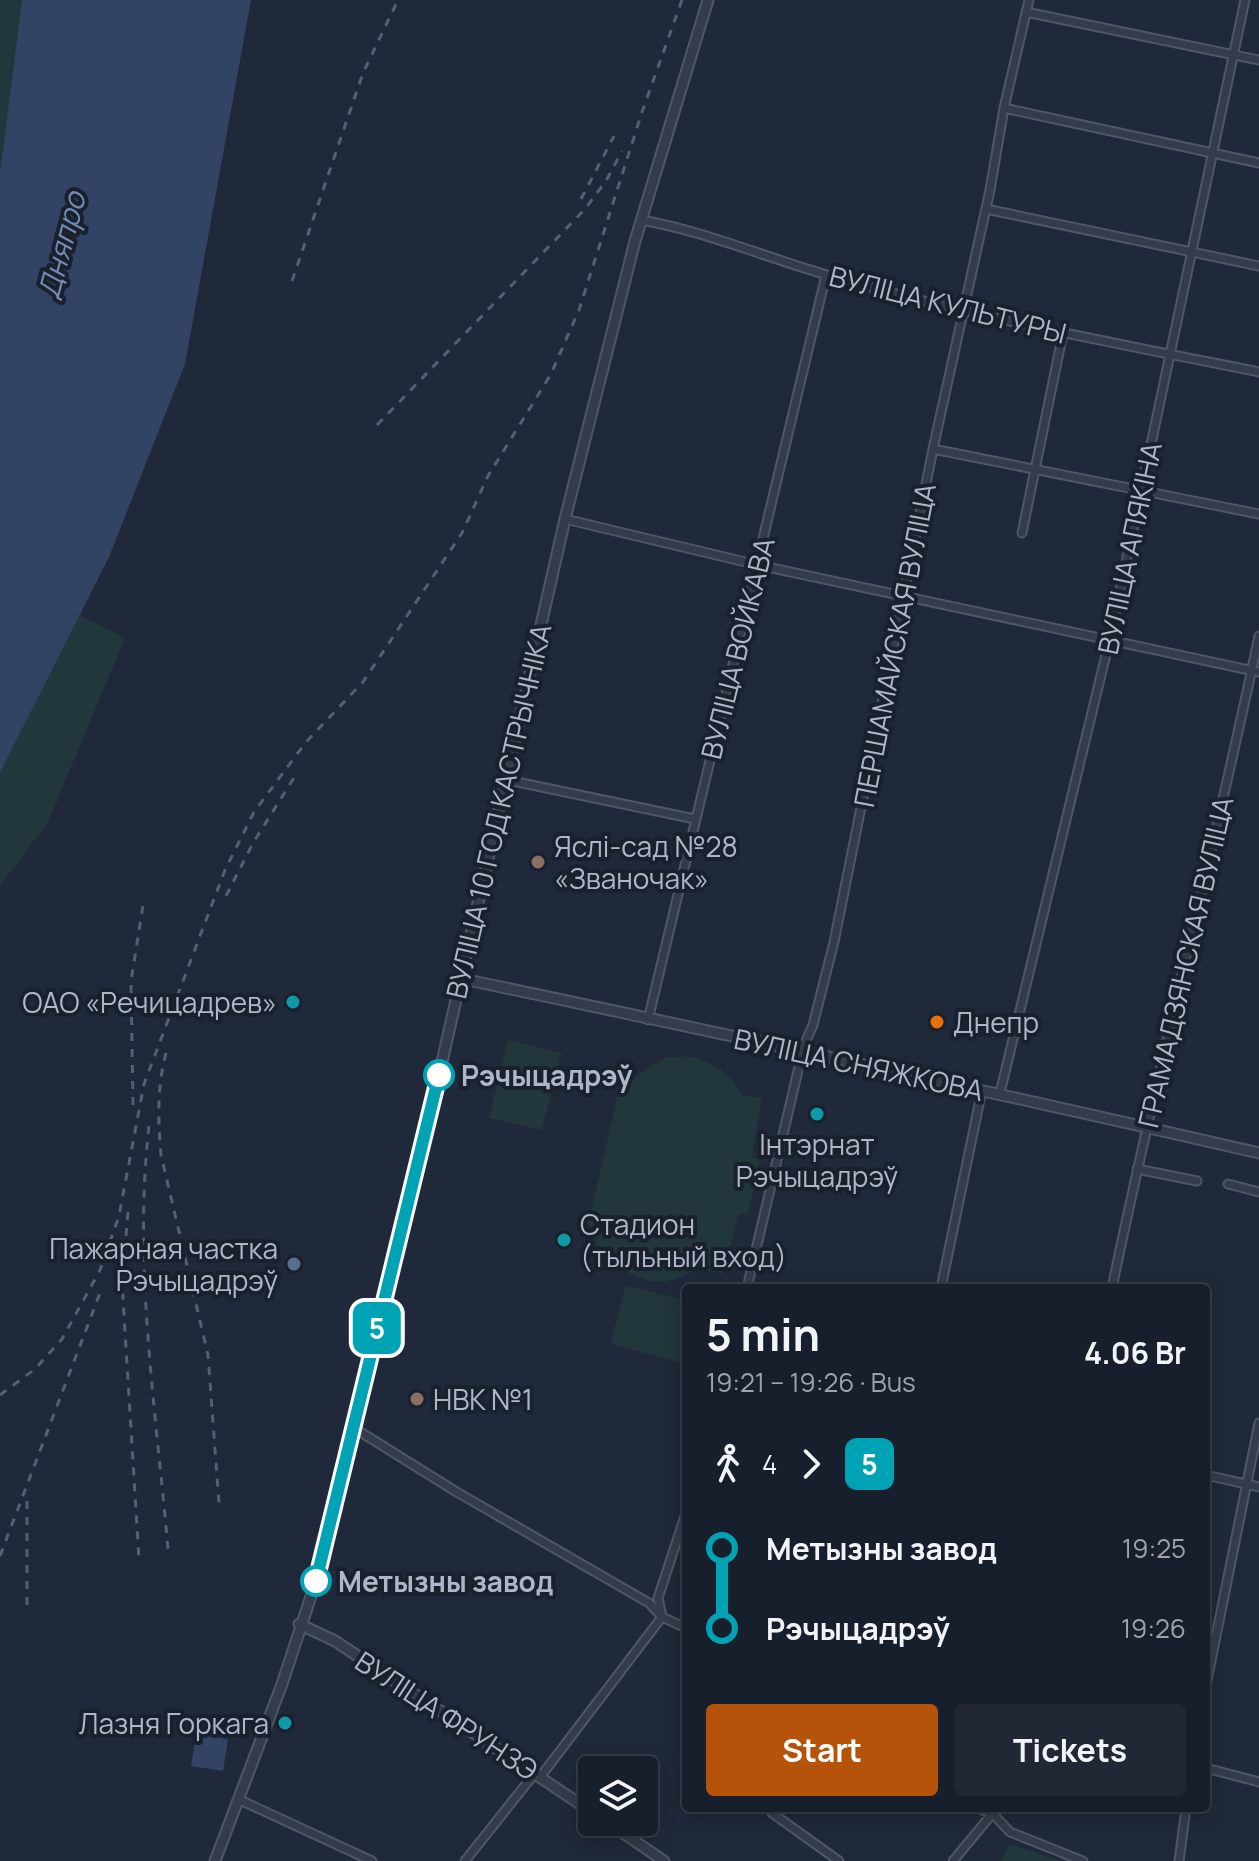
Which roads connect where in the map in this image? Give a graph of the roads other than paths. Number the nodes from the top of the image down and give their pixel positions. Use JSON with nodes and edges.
{"nodes":[{"id":1,"x":708,"y":0,"type":"edge"},
{"id":2,"x":1029,"y":0,"type":"edge"},
{"id":3,"x":1245,"y":0,"type":"edge"},
{"id":4,"x":1026,"y":12,"type":"junction"},
{"id":5,"x":1233,"y":55,"type":"junction"},
{"id":6,"x":1259,"y":60,"type":"edge"},
{"id":7,"x":1004,"y":108,"type":"junction"},
{"id":8,"x":1211,"y":153,"type":"junction"},
{"id":9,"x":1259,"y":163,"type":"edge"},
{"id":10,"x":986,"y":209,"type":"junction"},
{"id":11,"x":641,"y":220,"type":"junction"},
{"id":12,"x":1194,"y":252,"type":"junction"},
{"id":13,"x":1259,"y":266,"type":"edge"},
{"id":14,"x":826,"y":275,"type":"junction"},
{"id":15,"x":964,"y":310,"type":"junction"},
{"id":16,"x":1063,"y":333,"type":"junction"},
{"id":17,"x":1169,"y":354,"type":"junction"},
{"id":18,"x":1259,"y":372,"type":"edge"},
{"id":19,"x":933,"y":449,"type":"junction"},
{"id":20,"x":1036,"y":467,"type":"junction"},
{"id":21,"x":1142,"y":490,"type":"junction"},
{"id":22,"x":1259,"y":514,"type":"edge"},
{"id":23,"x":565,"y":519,"type":"junction"},
{"id":24,"x":1022,"y":533,"type":"dead end"},
{"id":25,"x":758,"y":565,"type":"junction"},
{"id":26,"x":905,"y":597,"type":"junction"},
{"id":27,"x":1259,"y":636,"type":"edge"},
{"id":28,"x":1110,"y":638,"type":"junction"},
{"id":29,"x":1255,"y":671,"type":"edge"},
{"id":30,"x":507,"y":780,"type":"junction"},
{"id":31,"x":695,"y":819,"type":"junction"},
{"id":32,"x":458,"y":978,"type":"junction"},
{"id":33,"x":648,"y":1020,"type":"junction"},
{"id":34,"x":802,"y":1054,"type":"junction"},
{"id":35,"x":982,"y":1090,"type":"junction"},
{"id":36,"x":1000,"y":1093,"type":"junction"},
{"id":37,"x":1145,"y":1127,"type":"junction"},
{"id":38,"x":1259,"y":1153,"type":"edge"},
{"id":39,"x":1137,"y":1169,"type":"junction"},
{"id":40,"x":1197,"y":1181,"type":"dead end"},
{"id":41,"x":1228,"y":1184,"type":"dead end"},
{"id":42,"x":1259,"y":1192,"type":"edge"},
{"id":43,"x":748,"y":1284,"type":"edge"},
{"id":44,"x":942,"y":1284,"type":"edge"},
{"id":45,"x":1113,"y":1284,"type":"edge"},
{"id":46,"x":1259,"y":1423,"type":"edge"},
{"id":47,"x":354,"y":1428,"type":"junction"},
{"id":48,"x":1210,"y":1476,"type":"edge"},
{"id":49,"x":1248,"y":1485,"type":"junction"},
{"id":50,"x":1259,"y":1487,"type":"edge"},
{"id":51,"x":682,"y":1525,"type":"edge"},
{"id":52,"x":662,"y":1617,"type":"junction"},
{"id":53,"x":299,"y":1624,"type":"junction"},
{"id":54,"x":682,"y":1626,"type":"edge"},
{"id":55,"x":1210,"y":1665,"type":"edge"},
{"id":56,"x":1210,"y":1769,"type":"edge"},
{"id":57,"x":538,"y":1774,"type":"junction"},
{"id":58,"x":1259,"y":1782,"type":"edge"},
{"id":59,"x":240,"y":1800,"type":"junction"},
{"id":60,"x":578,"y":1802,"type":"edge"},
{"id":61,"x":996,"y":1812,"type":"edge"},
{"id":62,"x":1185,"y":1812,"type":"edge"},
{"id":63,"x":772,"y":1813,"type":"dead end"},
{"id":64,"x":626,"y":1836,"type":"edge"},
{"id":65,"x":658,"y":1859,"type":"edge"},
{"id":66,"x":215,"y":1861,"type":"edge"},
{"id":67,"x":372,"y":1861,"type":"edge"},
{"id":68,"x":465,"y":1861,"type":"edge"},
{"id":69,"x":839,"y":1861,"type":"edge"},
{"id":70,"x":953,"y":1861,"type":"edge"},
{"id":71,"x":1083,"y":1861,"type":"edge"},
{"id":72,"x":1179,"y":1861,"type":"edge"}],
"edges":[{"from":1,"to":11,"type":"street","name":"ВУЛІЦА 10 ГОД КАСТРЫЧНІКА"},
{"from":2,"to":4,"type":"street","name":"ПЕРШАМАЙСКАЯ ВУЛІЦА"},
{"from":3,"to":5,"type":"street","name":"ВУЛІЦА АПЯКІНА"},
{"from":4,"to":5,"type":"street"},
{"from":4,"to":7,"type":"street","name":"ПЕРШАМАЙСКАЯ ВУЛІЦА"},
{"from":5,"to":6,"type":"street"},
{"from":5,"to":8,"type":"street","name":"ВУЛІЦА АПЯКІНА"},
{"from":7,"to":8,"type":"street"},
{"from":7,"to":10,"type":"street","name":"ПЕРШАМАЙСКАЯ ВУЛІЦА"},
{"from":8,"to":9,"type":"street"},
{"from":8,"to":12,"type":"street","name":"ВУЛІЦА АПЯКІНА"},
{"from":10,"to":12,"type":"street"},
{"from":10,"to":15,"type":"street","name":"ПЕРШАМАЙСКАЯ ВУЛІЦА"},
{"from":11,"to":14,"type":"street","name":"ВУЛІЦА КУЛЬТУРЫ"},
{"from":11,"to":23,"type":"street","name":"ВУЛІЦА 10 ГОД КАСТРЫЧНІКА"},
{"from":12,"to":13,"type":"street"},
{"from":12,"to":17,"type":"street","name":"ВУЛІЦА АПЯКІНА"},
{"from":14,"to":15,"type":"street","name":"ВУЛІЦА КУЛЬТУРЫ"},
{"from":14,"to":25,"type":"street","name":"ВУЛІЦА ВОЙКАВА"},
{"from":15,"to":16,"type":"street","name":"ВУЛІЦА КУЛЬТУРЫ"},
{"from":15,"to":19,"type":"street","name":"ПЕРШАМАЙСКАЯ ВУЛІЦА"},
{"from":16,"to":17,"type":"street","name":"ВУЛІЦА КУЛЬТУРЫ"},
{"from":16,"to":20,"type":"street"},
{"from":17,"to":18,"type":"street","name":"ВУЛІЦА КУЛЬТУРЫ"},
{"from":17,"to":21,"type":"street","name":"ВУЛІЦА АПЯКІНА"},
{"from":19,"to":20,"type":"street"},
{"from":19,"to":26,"type":"street","name":"ПЕРШАМАЙСКАЯ ВУЛІЦА"},
{"from":20,"to":21,"type":"street"},
{"from":20,"to":24,"type":"street"},
{"from":21,"to":22,"type":"street"},
{"from":21,"to":28,"type":"street","name":"ВУЛІЦА АПЯКІНА"},
{"from":23,"to":25,"type":"street"},
{"from":23,"to":30,"type":"street","name":"ВУЛІЦА 10 ГОД КАСТРЫЧНІКА"},
{"from":25,"to":26,"type":"street"},
{"from":25,"to":31,"type":"street","name":"ВУЛІЦА ВОЙКАВА"},
{"from":26,"to":28,"type":"street"},
{"from":26,"to":34,"type":"street","name":"ПЕРШАМАЙСКАЯ ВУЛІЦА"},
{"from":27,"to":29,"type":"street","name":"ГРАМАДЗЯНСКАЯ ВУЛІЦА"},
{"from":28,"to":29,"type":"street"},
{"from":28,"to":36,"type":"street","name":"ВУЛІЦА АПЯКІНА"},
{"from":29,"to":37,"type":"street","name":"ГРАМАДЗЯНСКАЯ ВУЛІЦА"},
{"from":30,"to":31,"type":"street"},
{"from":30,"to":32,"type":"street","name":"ВУЛІЦА 10 ГОД КАСТРЫЧНІКА"},
{"from":31,"to":33,"type":"street","name":"ВУЛІЦА ВОЙКАВА"},
{"from":32,"to":33,"type":"street","name":"ВУЛІЦА СНЯЖКОВА"},
{"from":32,"to":47,"type":"street","name":"ВУЛІЦА 10 ГОД КАСТРЫЧНІКА"},
{"from":33,"to":34,"type":"street","name":"ВУЛІЦА СНЯЖКОВА"},
{"from":34,"to":35,"type":"street","name":"ВУЛІЦА СНЯЖКОВА"},
{"from":34,"to":43,"type":"street","name":"ПЕРШАМАЙСКАЯ ВУЛІЦА"},
{"from":35,"to":36,"type":"street","name":"ВУЛІЦА СНЯЖКОВА"},
{"from":35,"to":44,"type":"street"},
{"from":36,"to":37,"type":"street","name":"ВУЛІЦА СНЯЖКОВА"},
{"from":37,"to":38,"type":"street","name":"ВУЛІЦА СНЯЖКОВА"},
{"from":37,"to":39,"type":"street","name":"ГРАМАДЗЯНСКАЯ ВУЛІЦА"},
{"from":39,"to":40,"type":"street"},
{"from":39,"to":45,"type":"street","name":"ГРАМАДЗЯНСКАЯ ВУЛІЦА"},
{"from":41,"to":42,"type":"street"},
{"from":46,"to":49,"type":"street"},
{"from":47,"to":52,"type":"street"},
{"from":47,"to":53,"type":"street","name":"ВУЛІЦА 10 ГОД КАСТРЫЧНІКА"},
{"from":48,"to":49,"type":"street"},
{"from":49,"to":50,"type":"street"},
{"from":49,"to":55,"type":"street"},
{"from":51,"to":52,"type":"street"},
{"from":52,"to":54,"type":"street"},
{"from":52,"to":57,"type":"street"},
{"from":53,"to":57,"type":"street","name":"ВУЛІЦА ФРУНЗЭ"},
{"from":53,"to":59,"type":"street","name":"ВУЛІЦА 10 ГОД КАСТРЫЧНІКА"},
{"from":56,"to":58,"type":"street"},
{"from":57,"to":60,"type":"street","name":"ВУЛІЦА ФРУНЗЭ"},
{"from":57,"to":68,"type":"street"},
{"from":59,"to":66,"type":"street","name":"ВУЛІЦА 10 ГОД КАСТРЫЧНІКА"},
{"from":59,"to":67,"type":"street"},
{"from":61,"to":70,"type":"street"},
{"from":61,"to":71,"type":"street"},
{"from":62,"to":72,"type":"street"},
{"from":63,"to":69,"type":"street"},
{"from":64,"to":65,"type":"street"}]}
